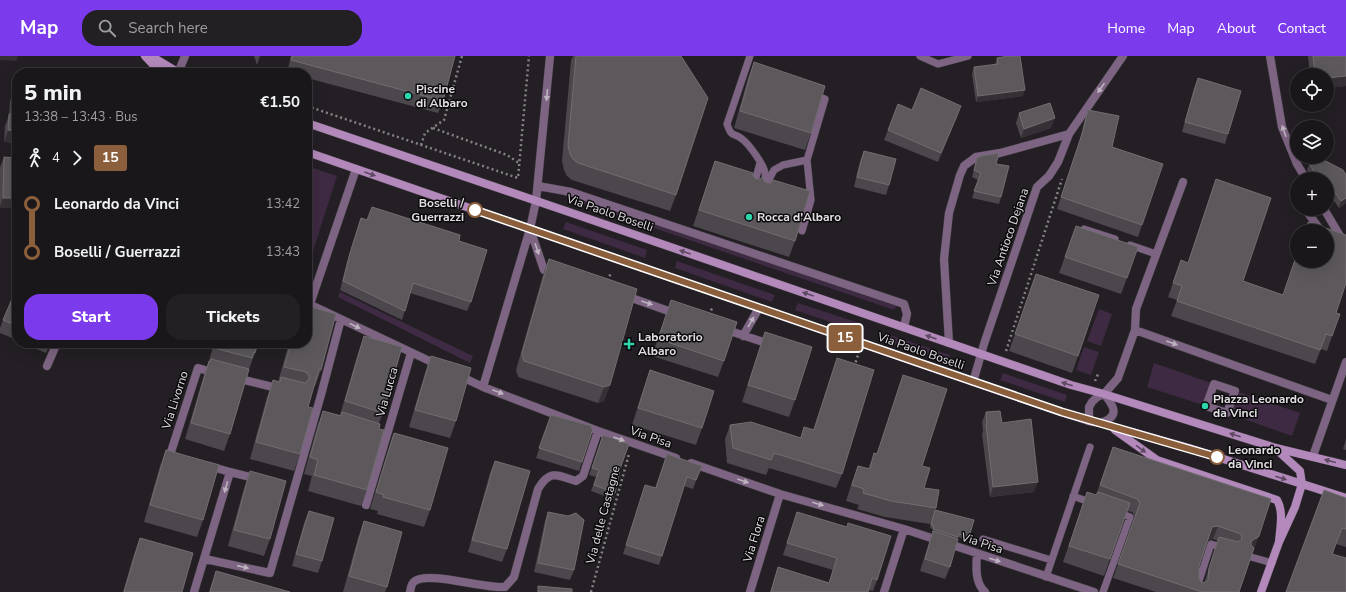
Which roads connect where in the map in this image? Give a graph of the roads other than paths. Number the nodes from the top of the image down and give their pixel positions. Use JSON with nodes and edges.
{"nodes":[{"id":1,"x":145,"y":56,"type":"edge"},
{"id":2,"x":151,"y":56,"type":"edge"},
{"id":3,"x":185,"y":56,"type":"edge"},
{"id":4,"x":550,"y":56,"type":"edge"},
{"id":5,"x":750,"y":56,"type":"edge"},
{"id":6,"x":920,"y":56,"type":"edge"},
{"id":7,"x":968,"y":56,"type":"edge"},
{"id":8,"x":1123,"y":56,"type":"edge"},
{"id":9,"x":1270,"y":56,"type":"edge"},
{"id":10,"x":156,"y":68,"type":"edge"},
{"id":11,"x":171,"y":68,"type":"edge"},
{"id":12,"x":181,"y":68,"type":"edge"},
{"id":13,"x":804,"y":92,"type":"edge"},
{"id":14,"x":312,"y":125,"type":"edge"},
{"id":15,"x":1069,"y":134,"type":"junction"},
{"id":16,"x":312,"y":154,"type":"edge"},
{"id":17,"x":807,"y":160,"type":"junction"},
{"id":18,"x":760,"y":163,"type":"junction"},
{"id":19,"x":356,"y":169,"type":"junction"},
{"id":20,"x":1302,"y":172,"type":"edge"},
{"id":21,"x":1183,"y":182,"type":"dead end"},
{"id":22,"x":538,"y":186,"type":"junction"},
{"id":23,"x":765,"y":186,"type":"junction"},
{"id":24,"x":752,"y":191,"type":"edge"},
{"id":25,"x":762,"y":195,"type":"edge"},
{"id":26,"x":536,"y":201,"type":"junction"},
{"id":27,"x":1328,"y":216,"type":"edge"},
{"id":28,"x":530,"y":229,"type":"junction"},
{"id":29,"x":1084,"y":229,"type":"edge"},
{"id":30,"x":802,"y":231,"type":"edge"},
{"id":31,"x":1334,"y":237,"type":"edge"},
{"id":32,"x":1345,"y":242,"type":"edge"},
{"id":33,"x":1156,"y":254,"type":"junction"},
{"id":34,"x":564,"y":276,"type":"edge"},
{"id":35,"x":312,"y":294,"type":"edge"},
{"id":36,"x":620,"y":294,"type":"edge"},
{"id":37,"x":312,"y":306,"type":"edge"},
{"id":38,"x":759,"y":308,"type":"junction"},
{"id":39,"x":685,"y":316,"type":"edge"},
{"id":40,"x":340,"y":319,"type":"junction"},
{"id":41,"x":706,"y":324,"type":"edge"},
{"id":42,"x":904,"y":328,"type":"junction"},
{"id":43,"x":1135,"y":330,"type":"junction"},
{"id":44,"x":743,"y":336,"type":"junction"},
{"id":45,"x":949,"y":343,"type":"junction"},
{"id":46,"x":778,"y":347,"type":"edge"},
{"id":47,"x":55,"y":348,"type":"edge"},
{"id":48,"x":411,"y":352,"type":"junction"},
{"id":49,"x":981,"y":354,"type":"junction"},
{"id":50,"x":1346,"y":362,"type":"edge"},
{"id":51,"x":47,"y":366,"type":"dead end"},
{"id":52,"x":973,"y":382,"type":"junction"},
{"id":53,"x":483,"y":387,"type":"junction"},
{"id":54,"x":290,"y":392,"type":"edge"},
{"id":55,"x":1104,"y":394,"type":"junction"},
{"id":56,"x":1332,"y":400,"type":"junction"},
{"id":57,"x":1089,"y":421,"type":"junction"},
{"id":58,"x":1100,"y":423,"type":"junction"},
{"id":59,"x":1110,"y":426,"type":"junction"},
{"id":60,"x":365,"y":431,"type":"edge"},
{"id":61,"x":598,"y":431,"type":"junction"},
{"id":62,"x":386,"y":438,"type":"junction"},
{"id":63,"x":1090,"y":447,"type":"dead end"},
{"id":64,"x":1276,"y":448,"type":"junction"},
{"id":65,"x":1313,"y":456,"type":"junction"},
{"id":66,"x":185,"y":459,"type":"edge"},
{"id":67,"x":200,"y":463,"type":"edge"},
{"id":68,"x":1346,"y":465,"type":"edge"},
{"id":69,"x":230,"y":472,"type":"junction"},
{"id":70,"x":266,"y":481,"type":"edge"},
{"id":71,"x":1302,"y":484,"type":"junction"},
{"id":72,"x":780,"y":494,"type":"junction"},
{"id":73,"x":1073,"y":496,"type":"junction"},
{"id":74,"x":1346,"y":498,"type":"edge"},
{"id":75,"x":366,"y":505,"type":"edge"},
{"id":76,"x":904,"y":529,"type":"junction"},
{"id":77,"x":983,"y":539,"type":"dead end"},
{"id":78,"x":1279,"y":542,"type":"junction"},
{"id":79,"x":1232,"y":551,"type":"edge"},
{"id":80,"x":977,"y":554,"type":"junction"},
{"id":81,"x":1251,"y":557,"type":"edge"},
{"id":82,"x":205,"y":558,"type":"junction"},
{"id":83,"x":1051,"y":560,"type":"junction"},
{"id":84,"x":1272,"y":564,"type":"junction"},
{"id":85,"x":1046,"y":577,"type":"junction"},
{"id":86,"x":505,"y":589,"type":"edge"},
{"id":87,"x":194,"y":592,"type":"edge"},
{"id":88,"x":410,"y":592,"type":"edge"},
{"id":89,"x":750,"y":592,"type":"edge"},
{"id":90,"x":884,"y":592,"type":"edge"},
{"id":91,"x":985,"y":592,"type":"edge"},
{"id":92,"x":1094,"y":592,"type":"edge"},
{"id":93,"x":1103,"y":592,"type":"edge"},
{"id":94,"x":1199,"y":592,"type":"edge"},
{"id":95,"x":1261,"y":592,"type":"edge"}],
"edges":[{"from":1,"to":10,"type":"main road"},
{"from":2,"to":11,"type":"main road"},
{"from":3,"to":12,"type":"street"},
{"from":4,"to":22,"type":"street","one_way":true},
{"from":5,"to":18,"type":"lane"},
{"from":6,"to":7,"type":"lane"},
{"from":8,"to":15,"type":"street","name":"Via Antioco Dejana","one_way":true},
{"from":20,"to":9,"type":"street","one_way":true},
{"from":13,"to":17,"type":"lane"},
{"from":14,"to":26,"type":"main road","name":"Via Paolo Boselli"},
{"from":15,"to":45,"type":"street"},
{"from":15,"to":49,"type":"street","name":"Via Antioco Dejana"},
{"from":16,"to":19,"type":"main road","name":"Via Paolo Boselli"},
{"from":17,"to":23,"type":"lane"},
{"from":17,"to":30,"type":"lane"},
{"from":18,"to":23,"type":"lane"},
{"from":18,"to":24,"type":"lane"},
{"from":19,"to":28,"type":"main road","name":"Via Paolo Boselli","one_way":true},
{"from":19,"to":35,"type":"street"},
{"from":21,"to":33,"type":"street"},
{"from":22,"to":26,"type":"street"},
{"from":22,"to":42,"type":"street","name":"Via Paolo Boselli"},
{"from":23,"to":25,"type":"lane"},
{"from":26,"to":28,"type":"street"},
{"from":42,"to":26,"type":"main road","name":"Via Paolo Boselli","one_way":true},
{"from":27,"to":32,"type":"street"},
{"from":28,"to":34,"type":"street","one_way":true},
{"from":28,"to":38,"type":"main road","name":"Via Paolo Boselli"},
{"from":28,"to":53,"type":"street"},
{"from":29,"to":33,"type":"lane"},
{"from":31,"to":32,"type":"street"},
{"from":33,"to":43,"type":"street"},
{"from":36,"to":39,"type":"street","one_way":true},
{"from":37,"to":40,"type":"street","name":"Via Pisa"},
{"from":44,"to":38,"type":"street","one_way":true},
{"from":38,"to":52,"type":"main road","name":"Via Paolo Boselli"},
{"from":40,"to":48,"type":"street","name":"Via Pisa","one_way":true},
{"from":82,"to":40,"type":"street","one_way":true},
{"from":41,"to":44,"type":"street"},
{"from":45,"to":42,"type":"main road","name":"Via Paolo Boselli","one_way":true},
{"from":43,"to":55,"type":"street"},
{"from":43,"to":56,"type":"street","one_way":true},
{"from":44,"to":46,"type":"street"},
{"from":45,"to":49,"type":"main road","name":"Via Paolo Boselli"},
{"from":47,"to":51,"type":"street"},
{"from":48,"to":53,"type":"street","name":"Via Pisa"},
{"from":48,"to":62,"type":"street","name":"Via Lucca"},
{"from":49,"to":52,"type":"street","name":"Via Antioco Dejana"},
{"from":55,"to":49,"type":"main road","name":"Via Paolo Boselli","one_way":true},
{"from":50,"to":56,"type":"street"},
{"from":52,"to":57,"type":"main road","name":"Via Paolo Boselli"},
{"from":53,"to":61,"type":"street","name":"Via Pisa","one_way":true},
{"from":54,"to":66,"type":"street","name":"Via Livorno"},
{"from":55,"to":57,"type":"street"},
{"from":55,"to":58,"type":"street"},
{"from":64,"to":55,"type":"main road","one_way":true},
{"from":56,"to":65,"type":"street"},
{"from":57,"to":58,"type":"main road"},
{"from":58,"to":59,"type":"main road"},
{"from":59,"to":71,"type":"main road","one_way":true},
{"from":59,"to":78,"type":"main road","one_way":true},
{"from":60,"to":62,"type":"street"},
{"from":61,"to":72,"type":"street","name":"Via Pisa","one_way":true},
{"from":61,"to":86,"type":"street"},
{"from":62,"to":75,"type":"street","name":"Via Lucca"},
{"from":63,"to":73,"type":"lane"},
{"from":64,"to":65,"type":"main road"},
{"from":64,"to":71,"type":"main road"},
{"from":68,"to":65,"type":"main road","one_way":true},
{"from":67,"to":69,"type":"street"},
{"from":69,"to":70,"type":"street"},
{"from":69,"to":82,"type":"street","one_way":true},
{"from":71,"to":74,"type":"main road"},
{"from":71,"to":78,"type":"main road"},
{"from":72,"to":76,"type":"street","name":"Via Pisa","one_way":true},
{"from":72,"to":89,"type":"street","name":"Via Flora"},
{"from":73,"to":83,"type":"lane"},
{"from":73,"to":93,"type":"lane"},
{"from":76,"to":80,"type":"street","name":"Via Pisa"},
{"from":76,"to":90,"type":"street"},
{"from":77,"to":83,"type":"lane"},
{"from":78,"to":84,"type":"main road"},
{"from":79,"to":94,"type":"lane"},
{"from":80,"to":85,"type":"street","name":"Via Pisa","one_way":true},
{"from":80,"to":91,"type":"street"},
{"from":81,"to":84,"type":"lane"},
{"from":82,"to":87,"type":"street"},
{"from":83,"to":85,"type":"lane"},
{"from":84,"to":95,"type":"main road"},
{"from":85,"to":92,"type":"street","name":"Via Pisa"},
{"from":86,"to":88,"type":"street"}]}
